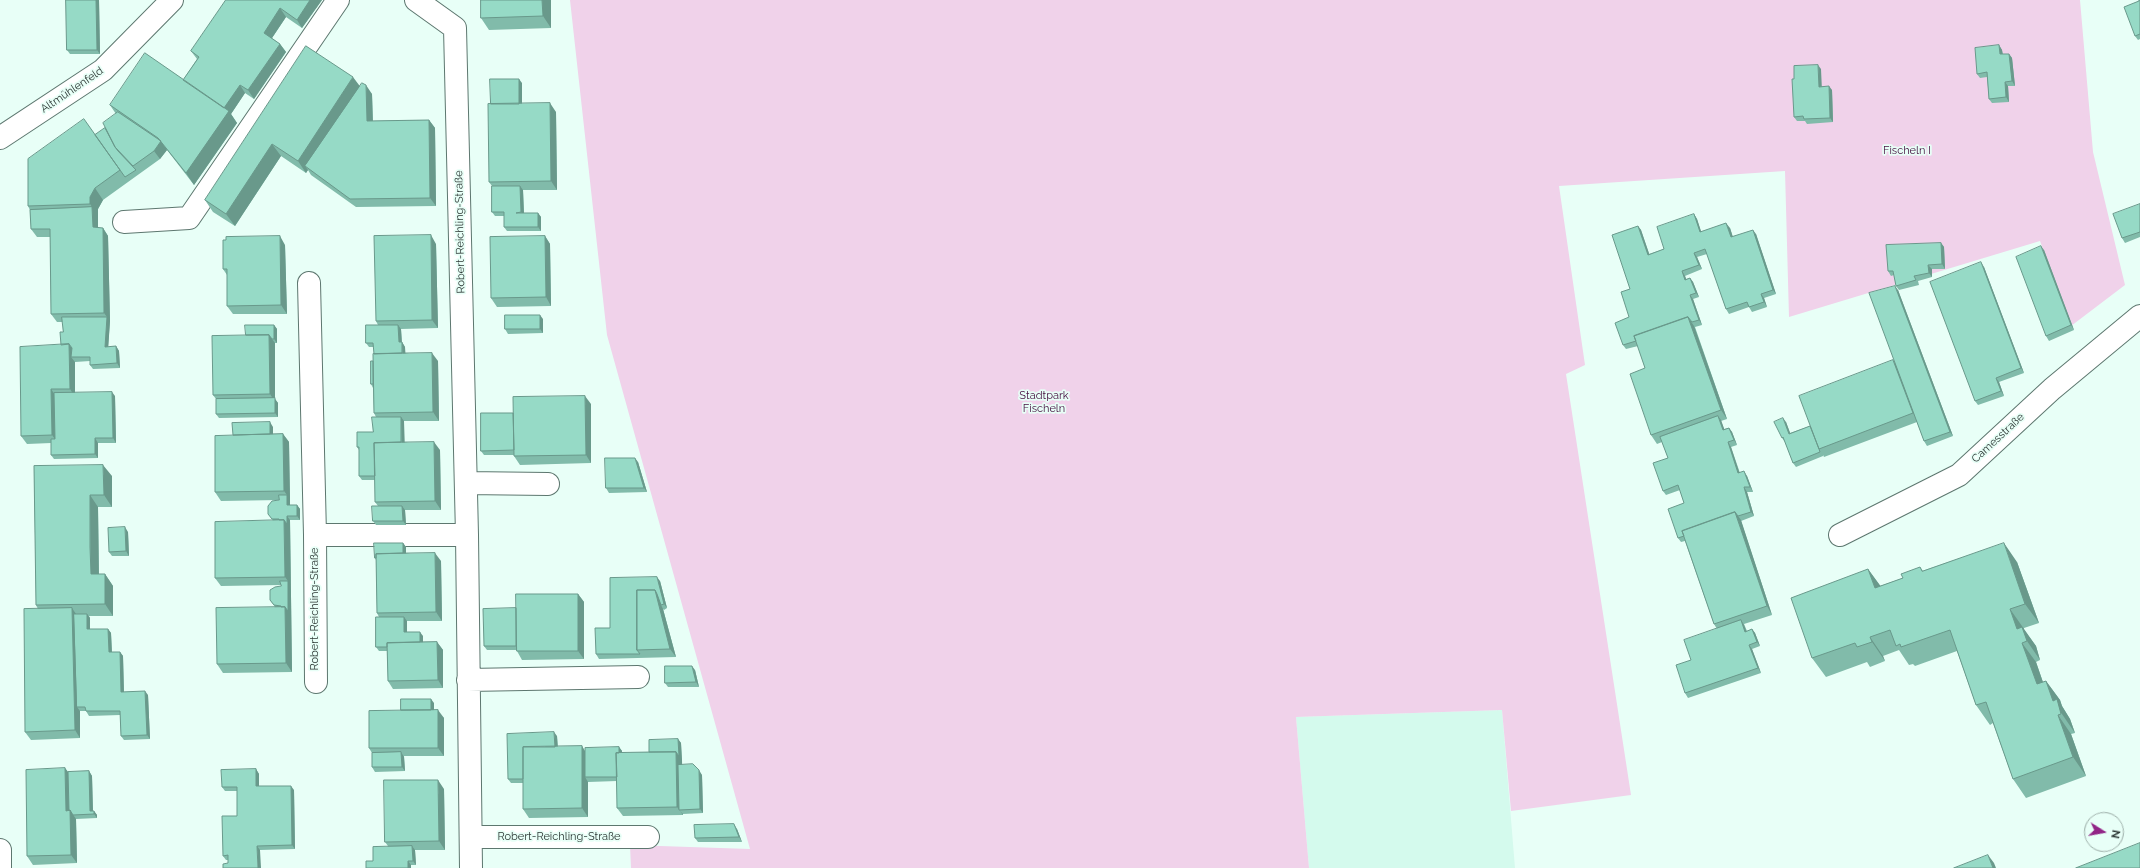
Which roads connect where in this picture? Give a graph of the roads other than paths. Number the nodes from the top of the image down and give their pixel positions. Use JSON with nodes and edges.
{"nodes":[{"id":1,"x":172,"y":0,"type":"edge"},
{"id":2,"x":338,"y":0,"type":"edge"},
{"id":3,"x":416,"y":0,"type":"edge"},
{"id":4,"x":0,"y":138,"type":"edge"},
{"id":5,"x":124,"y":222,"type":"dead end"},
{"id":6,"x":309,"y":283,"type":"dead end"},
{"id":7,"x":2140,"y":316,"type":"edge"},
{"id":8,"x":466,"y":483,"type":"junction"},
{"id":9,"x":548,"y":484,"type":"dead end"},
{"id":10,"x":315,"y":535,"type":"junction"},
{"id":11,"x":467,"y":535,"type":"junction"},
{"id":12,"x":1840,"y":535,"type":"dead end"},
{"id":13,"x":638,"y":677,"type":"dead end"},
{"id":14,"x":468,"y":680,"type":"junction"},
{"id":15,"x":316,"y":682,"type":"dead end"},
{"id":16,"x":470,"y":837,"type":"junction"},
{"id":17,"x":648,"y":837,"type":"dead end"},
{"id":18,"x":0,"y":850,"type":"edge"},
{"id":19,"x":0,"y":868,"type":"edge"},
{"id":20,"x":471,"y":868,"type":"edge"}],
"edges":[{"from":1,"to":4,"type":"street","name":"Altmühlenfeld"},
{"from":2,"to":5,"type":"street"},
{"from":3,"to":8,"type":"street","name":"Robert-Reichling-Straße"},
{"from":6,"to":10,"type":"street","name":"Robert-Reichling-Straße"},
{"from":7,"to":12,"type":"street","name":"Camesstraße"},
{"from":8,"to":9,"type":"street"},
{"from":8,"to":11,"type":"street","name":"Robert-Reichling-Straße"},
{"from":10,"to":11,"type":"street","name":"Robert-Reichling-Straße"},
{"from":10,"to":15,"type":"street","name":"Robert-Reichling-Straße"},
{"from":11,"to":14,"type":"street","name":"Robert-Reichling-Straße"},
{"from":13,"to":14,"type":"street"},
{"from":14,"to":16,"type":"street","name":"Robert-Reichling-Straße"},
{"from":16,"to":17,"type":"street","name":"Robert-Reichling-Straße"},
{"from":16,"to":20,"type":"street","name":"Robert-Reichling-Straße"},
{"from":18,"to":19,"type":"street"}]}
